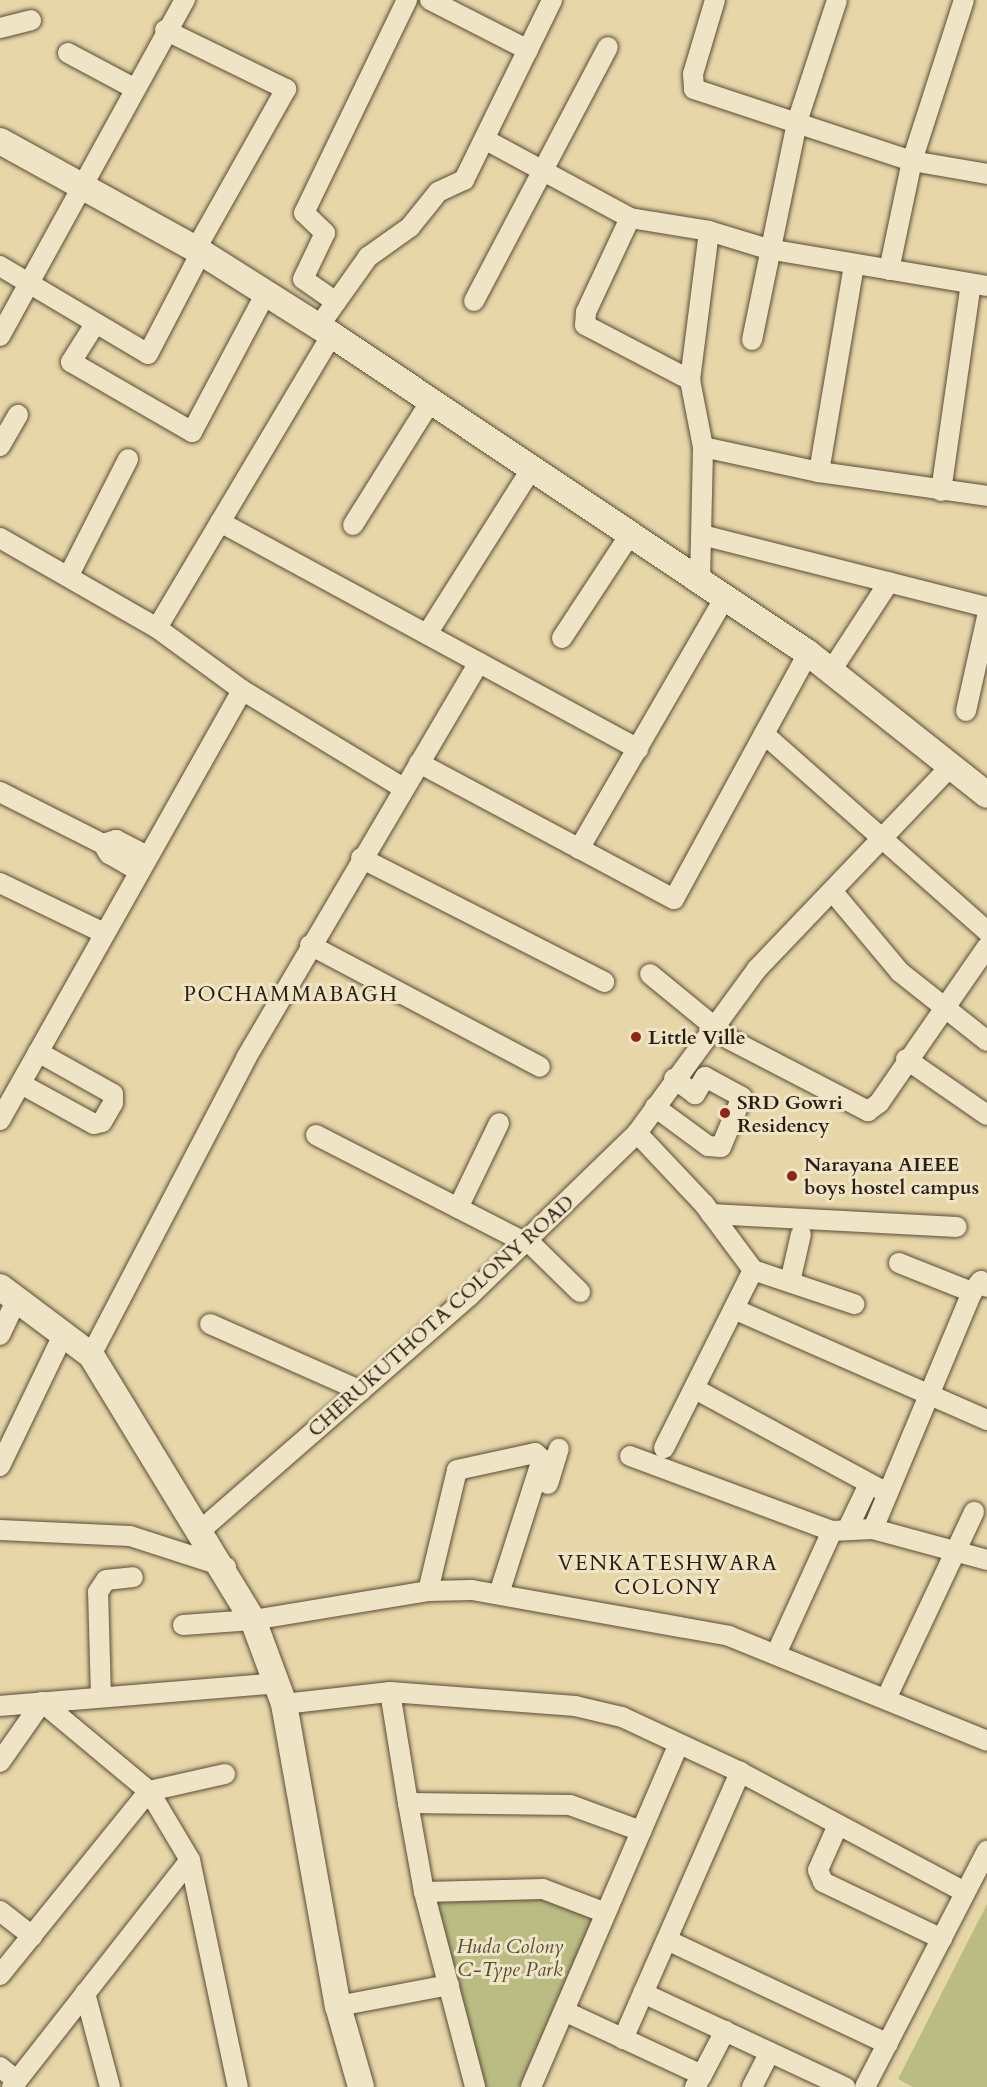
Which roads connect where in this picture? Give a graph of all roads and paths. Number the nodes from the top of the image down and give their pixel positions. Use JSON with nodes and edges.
{"nodes":[{"id":1,"x":185,"y":0,"type":"edge"},
{"id":2,"x":407,"y":0,"type":"edge"},
{"id":3,"x":430,"y":0,"type":"edge"},
{"id":4,"x":552,"y":0,"type":"edge"},
{"id":5,"x":715,"y":0,"type":"edge"},
{"id":6,"x":837,"y":0,"type":"edge"},
{"id":7,"x":964,"y":0,"type":"edge"},
{"id":8,"x":465,"y":8,"type":"edge"},
{"id":9,"x":31,"y":20,"type":"dead end"},
{"id":10,"x":0,"y":28,"type":"edge"},
{"id":11,"x":165,"y":30,"type":"junction"},
{"id":12,"x":608,"y":47,"type":"dead end"},
{"id":13,"x":528,"y":50,"type":"junction"},
{"id":14,"x":68,"y":53,"type":"dead end"},
{"id":15,"x":132,"y":87,"type":"junction"},
{"id":16,"x":797,"y":122,"type":"junction"},
{"id":17,"x":486,"y":140,"type":"junction"},
{"id":18,"x":0,"y":141,"type":"edge"},
{"id":19,"x":912,"y":161,"type":"junction"},
{"id":20,"x":543,"y":169,"type":"junction"},
{"id":21,"x":987,"y":174,"type":"edge"},
{"id":22,"x":85,"y":186,"type":"junction"},
{"id":23,"x":630,"y":218,"type":"junction"},
{"id":24,"x":709,"y":231,"type":"junction"},
{"id":25,"x":768,"y":249,"type":"junction"},
{"id":26,"x":199,"y":250,"type":"junction"},
{"id":27,"x":854,"y":264,"type":"junction"},
{"id":28,"x":0,"y":266,"type":"edge"},
{"id":29,"x":889,"y":270,"type":"junction"},
{"id":30,"x":303,"y":279,"type":"junction"},
{"id":31,"x":979,"y":285,"type":"edge"},
{"id":32,"x":31,"y":286,"type":"junction"},
{"id":33,"x":266,"y":293,"type":"junction"},
{"id":34,"x":474,"y":301,"type":"dead end"},
{"id":35,"x":336,"y":302,"type":"junction"},
{"id":36,"x":288,"y":307,"type":"junction"},
{"id":37,"x":95,"y":324,"type":"junction"},
{"id":38,"x":325,"y":331,"type":"junction"},
{"id":39,"x":0,"y":336,"type":"edge"},
{"id":40,"x":753,"y":340,"type":"dead end"},
{"id":41,"x":690,"y":380,"type":"junction"},
{"id":42,"x":429,"y":404,"type":"junction"},
{"id":43,"x":18,"y":416,"type":"dead end"},
{"id":44,"x":0,"y":446,"type":"edge"},
{"id":45,"x":703,"y":447,"type":"junction"},
{"id":46,"x":128,"y":459,"type":"dead end"},
{"id":47,"x":530,"y":471,"type":"junction"},
{"id":48,"x":819,"y":472,"type":"junction"},
{"id":49,"x":942,"y":491,"type":"junction"},
{"id":50,"x":987,"y":496,"type":"edge"},
{"id":51,"x":220,"y":522,"type":"junction"},
{"id":52,"x":353,"y":525,"type":"dead end"},
{"id":53,"x":702,"y":535,"type":"junction"},
{"id":54,"x":629,"y":536,"type":"junction"},
{"id":55,"x":0,"y":538,"type":"edge"},
{"id":56,"x":69,"y":575,"type":"junction"},
{"id":57,"x":700,"y":581,"type":"junction"},
{"id":58,"x":889,"y":582,"type":"junction"},
{"id":59,"x":724,"y":599,"type":"junction"},
{"id":60,"x":987,"y":607,"type":"edge"},
{"id":61,"x":987,"y":617,"type":"edge"},
{"id":62,"x":157,"y":628,"type":"junction"},
{"id":63,"x":427,"y":634,"type":"junction"},
{"id":64,"x":562,"y":638,"type":"dead end"},
{"id":65,"x":808,"y":653,"type":"junction"},
{"id":66,"x":478,"y":662,"type":"junction"},
{"id":67,"x":831,"y":671,"type":"junction"},
{"id":68,"x":242,"y":690,"type":"junction"},
{"id":69,"x":966,"y":711,"type":"dead end"},
{"id":70,"x":764,"y":734,"type":"junction"},
{"id":71,"x":638,"y":749,"type":"junction"},
{"id":72,"x":418,"y":763,"type":"junction"},
{"id":73,"x":952,"y":765,"type":"junction"},
{"id":74,"x":403,"y":788,"type":"junction"},
{"id":75,"x":0,"y":792,"type":"edge"},
{"id":76,"x":987,"y":795,"type":"edge"},
{"id":77,"x":883,"y":840,"type":"junction"},
{"id":78,"x":579,"y":849,"type":"junction"},
{"id":79,"x":361,"y":858,"type":"junction"},
{"id":80,"x":144,"y":863,"type":"junction"},
{"id":81,"x":0,"y":883,"type":"edge"},
{"id":82,"x":833,"y":892,"type":"junction"},
{"id":83,"x":987,"y":931,"type":"edge"},
{"id":84,"x":104,"y":933,"type":"junction"},
{"id":85,"x":309,"y":945,"type":"junction"},
{"id":86,"x":987,"y":947,"type":"edge"},
{"id":87,"x":650,"y":974,"type":"dead end"},
{"id":88,"x":604,"y":982,"type":"dead end"},
{"id":89,"x":941,"y":1008,"type":"junction"},
{"id":90,"x":711,"y":1025,"type":"junction"},
{"id":91,"x":987,"y":1041,"type":"edge"},
{"id":92,"x":38,"y":1053,"type":"junction"},
{"id":93,"x":906,"y":1059,"type":"junction"},
{"id":94,"x":540,"y":1067,"type":"dead end"},
{"id":95,"x":674,"y":1079,"type":"junction"},
{"id":96,"x":21,"y":1084,"type":"junction"},
{"id":97,"x":655,"y":1107,"type":"junction"},
{"id":98,"x":987,"y":1115,"type":"edge"},
{"id":99,"x":0,"y":1120,"type":"edge"},
{"id":100,"x":499,"y":1123,"type":"dead end"},
{"id":101,"x":637,"y":1133,"type":"junction"},
{"id":102,"x":316,"y":1135,"type":"dead end"},
{"id":103,"x":458,"y":1208,"type":"junction"},
{"id":104,"x":711,"y":1214,"type":"junction"},
{"id":105,"x":957,"y":1227,"type":"dead end"},
{"id":106,"x":801,"y":1234,"type":"dead end"},
{"id":107,"x":527,"y":1242,"type":"junction"},
{"id":108,"x":899,"y":1263,"type":"dead end"},
{"id":109,"x":753,"y":1270,"type":"junction"},
{"id":110,"x":790,"y":1282,"type":"junction"},
{"id":111,"x":980,"y":1289,"type":"edge"},
{"id":112,"x":580,"y":1292,"type":"dead end"},
{"id":113,"x":9,"y":1293,"type":"edge"},
{"id":114,"x":854,"y":1304,"type":"dead end"},
{"id":115,"x":734,"y":1309,"type":"junction"},
{"id":116,"x":210,"y":1323,"type":"dead end"},
{"id":117,"x":64,"y":1333,"type":"junction"},
{"id":118,"x":0,"y":1335,"type":"edge"},
{"id":119,"x":91,"y":1355,"type":"junction"},
{"id":120,"x":695,"y":1389,"type":"junction"},
{"id":121,"x":361,"y":1391,"type":"junction"},
{"id":122,"x":928,"y":1394,"type":"junction"},
{"id":123,"x":987,"y":1420,"type":"edge"},
{"id":124,"x":664,"y":1448,"type":"dead end"},
{"id":125,"x":559,"y":1449,"type":"dead end"},
{"id":126,"x":630,"y":1456,"type":"dead end"},
{"id":127,"x":0,"y":1466,"type":"edge"},
{"id":128,"x":869,"y":1484,"type":"junction"},
{"id":129,"x":887,"y":1493,"type":"junction"},
{"id":130,"x":974,"y":1512,"type":"dead end"},
{"id":131,"x":873,"y":1529,"type":"junction"},
{"id":132,"x":0,"y":1530,"type":"edge"},
{"id":133,"x":201,"y":1530,"type":"junction"},
{"id":134,"x":840,"y":1530,"type":"junction"},
{"id":135,"x":952,"y":1549,"type":"junction"},
{"id":136,"x":987,"y":1560,"type":"edge"},
{"id":137,"x":226,"y":1567,"type":"junction"},
{"id":138,"x":133,"y":1577,"type":"dead end"},
{"id":139,"x":428,"y":1591,"type":"junction"},
{"id":140,"x":506,"y":1595,"type":"junction"},
{"id":141,"x":253,"y":1620,"type":"junction"},
{"id":142,"x":183,"y":1625,"type":"dead end"},
{"id":143,"x":776,"y":1654,"type":"junction"},
{"id":144,"x":390,"y":1692,"type":"junction"},
{"id":145,"x":281,"y":1694,"type":"junction"},
{"id":146,"x":100,"y":1697,"type":"junction"},
{"id":147,"x":886,"y":1699,"type":"junction"},
{"id":148,"x":42,"y":1702,"type":"junction"},
{"id":149,"x":0,"y":1706,"type":"edge"},
{"id":150,"x":987,"y":1741,"type":"edge"},
{"id":151,"x":678,"y":1745,"type":"junction"},
{"id":152,"x":0,"y":1762,"type":"edge"},
{"id":153,"x":740,"y":1772,"type":"junction"},
{"id":154,"x":225,"y":1774,"type":"dead end"},
{"id":155,"x":149,"y":1791,"type":"junction"},
{"id":156,"x":408,"y":1803,"type":"junction"},
{"id":157,"x":838,"y":1824,"type":"junction"},
{"id":158,"x":641,"y":1831,"type":"junction"},
{"id":159,"x":987,"y":1851,"type":"edge"},
{"id":160,"x":190,"y":1860,"type":"junction"},
{"id":161,"x":424,"y":1892,"type":"junction"},
{"id":162,"x":965,"y":1892,"type":"junction"},
{"id":163,"x":0,"y":1911,"type":"edge"},
{"id":164,"x":606,"y":1913,"type":"junction"},
{"id":165,"x":32,"y":1936,"type":"junction"},
{"id":166,"x":942,"y":1939,"type":"junction"},
{"id":167,"x":667,"y":1940,"type":"junction"},
{"id":168,"x":0,"y":1975,"type":"edge"},
{"id":169,"x":449,"y":1985,"type":"junction"},
{"id":170,"x":85,"y":1993,"type":"junction"},
{"id":171,"x":643,"y":1993,"type":"junction"},
{"id":172,"x":338,"y":2006,"type":"junction"},
{"id":173,"x":564,"y":2011,"type":"junction"},
{"id":174,"x":724,"y":2031,"type":"junction"},
{"id":175,"x":623,"y":2039,"type":"junction"},
{"id":176,"x":888,"y":2044,"type":"junction"},
{"id":177,"x":770,"y":2052,"type":"junction"},
{"id":178,"x":0,"y":2067,"type":"edge"},
{"id":179,"x":699,"y":2081,"type":"edge"},
{"id":180,"x":14,"y":2084,"type":"edge"},
{"id":181,"x":110,"y":2087,"type":"edge"},
{"id":182,"x":238,"y":2087,"type":"edge"},
{"id":183,"x":361,"y":2087,"type":"edge"},
{"id":184,"x":474,"y":2087,"type":"edge"},
{"id":185,"x":531,"y":2087,"type":"edge"},
{"id":186,"x":752,"y":2087,"type":"edge"},
{"id":187,"x":845,"y":2087,"type":"edge"},
{"id":188,"x":865,"y":2087,"type":"edge"}],
"edges":[{"from":1,"to":11,"type":"street"},
{"from":2,"to":30,"type":"street"},
{"from":3,"to":8,"type":"street"},
{"from":4,"to":13,"type":"street"},
{"from":5,"to":16,"type":"street"},
{"from":6,"to":16,"type":"street"},
{"from":7,"to":19,"type":"street"},
{"from":8,"to":13,"type":"street"},
{"from":9,"to":10,"type":"street"},
{"from":11,"to":15,"type":"street"},
{"from":11,"to":26,"type":"street"},
{"from":12,"to":20,"type":"street"},
{"from":13,"to":17,"type":"street"},
{"from":14,"to":15,"type":"street"},
{"from":15,"to":22,"type":"street"},
{"from":16,"to":19,"type":"street"},
{"from":16,"to":25,"type":"street"},
{"from":17,"to":20,"type":"street"},
{"from":17,"to":35,"type":"street"},
{"from":18,"to":22,"type":"street"},
{"from":19,"to":21,"type":"street"},
{"from":19,"to":29,"type":"street"},
{"from":20,"to":23,"type":"street"},
{"from":20,"to":34,"type":"street"},
{"from":22,"to":26,"type":"street"},
{"from":22,"to":32,"type":"street"},
{"from":23,"to":24,"type":"street"},
{"from":23,"to":41,"type":"street"},
{"from":24,"to":25,"type":"street"},
{"from":24,"to":41,"type":"street"},
{"from":25,"to":27,"type":"street"},
{"from":25,"to":40,"type":"street"},
{"from":26,"to":33,"type":"street"},
{"from":26,"to":37,"type":"street"},
{"from":27,"to":29,"type":"street"},
{"from":27,"to":48,"type":"street"},
{"from":28,"to":32,"type":"street"},
{"from":29,"to":31,"type":"street"},
{"from":30,"to":35,"type":"street"},
{"from":30,"to":36,"type":"street"},
{"from":31,"to":49,"type":"street"},
{"from":32,"to":37,"type":"street"},
{"from":32,"to":39,"type":"street"},
{"from":33,"to":36,"type":"street"},
{"from":33,"to":37,"type":"street"},
{"from":35,"to":38,"type":"street"},
{"from":36,"to":38,"type":"street"},
{"from":38,"to":42,"type":"street"},
{"from":38,"to":51,"type":"street"},
{"from":41,"to":45,"type":"street"},
{"from":42,"to":47,"type":"street"},
{"from":42,"to":52,"type":"street"},
{"from":43,"to":44,"type":"street"},
{"from":45,"to":48,"type":"street"},
{"from":45,"to":53,"type":"street"},
{"from":46,"to":56,"type":"street"},
{"from":47,"to":54,"type":"street"},
{"from":47,"to":63,"type":"street"},
{"from":48,"to":49,"type":"street"},
{"from":49,"to":50,"type":"street"},
{"from":51,"to":62,"type":"street"},
{"from":51,"to":63,"type":"street"},
{"from":53,"to":57,"type":"street"},
{"from":53,"to":58,"type":"street"},
{"from":54,"to":57,"type":"street"},
{"from":54,"to":64,"type":"street"},
{"from":55,"to":56,"type":"street"},
{"from":56,"to":62,"type":"street"},
{"from":57,"to":59,"type":"street"},
{"from":58,"to":60,"type":"street"},
{"from":58,"to":67,"type":"street"},
{"from":59,"to":65,"type":"street"},
{"from":59,"to":71,"type":"street"},
{"from":61,"to":69,"type":"street"},
{"from":62,"to":68,"type":"street"},
{"from":63,"to":66,"type":"street"},
{"from":65,"to":67,"type":"street"},
{"from":65,"to":70,"type":"street"},
{"from":66,"to":71,"type":"street"},
{"from":66,"to":72,"type":"street"},
{"from":67,"to":73,"type":"street"},
{"from":68,"to":74,"type":"street"},
{"from":68,"to":80,"type":"street"},
{"from":70,"to":77,"type":"street"},
{"from":70,"to":78,"type":"street"},
{"from":71,"to":78,"type":"street"},
{"from":72,"to":74,"type":"street"},
{"from":72,"to":78,"type":"street"},
{"from":73,"to":76,"type":"street"},
{"from":73,"to":77,"type":"street","name":"CHERUKUTHOTA COLONY ROAD"},
{"from":74,"to":79,"type":"street"},
{"from":75,"to":80,"type":"street"},
{"from":77,"to":82,"type":"street","name":"CHERUKUTHOTA COLONY ROAD"},
{"from":77,"to":83,"type":"street"},
{"from":79,"to":85,"type":"street"},
{"from":79,"to":88,"type":"street"},
{"from":80,"to":84,"type":"street"},
{"from":81,"to":84,"type":"street"},
{"from":82,"to":89,"type":"street"},
{"from":82,"to":90,"type":"street","name":"CHERUKUTHOTA COLONY ROAD"},
{"from":84,"to":92,"type":"street"},
{"from":85,"to":94,"type":"street"},
{"from":85,"to":119,"type":"street"},
{"from":86,"to":89,"type":"street"},
{"from":87,"to":90,"type":"street"},
{"from":89,"to":91,"type":"street"},
{"from":89,"to":93,"type":"street"},
{"from":90,"to":93,"type":"street"},
{"from":90,"to":95,"type":"street","name":"CHERUKUTHOTA COLONY ROAD"},
{"from":92,"to":96,"type":"street"},
{"from":92,"to":96,"type":"street"},
{"from":93,"to":98,"type":"street"},
{"from":95,"to":97,"type":"street","name":"CHERUKUTHOTA COLONY ROAD"},
{"from":95,"to":97,"type":"street"},
{"from":96,"to":99,"type":"street"},
{"from":97,"to":101,"type":"street","name":"CHERUKUTHOTA COLONY ROAD"},
{"from":100,"to":103,"type":"street"},
{"from":101,"to":104,"type":"street"},
{"from":101,"to":107,"type":"street","name":"CHERUKUTHOTA COLONY ROAD"},
{"from":102,"to":103,"type":"street"},
{"from":103,"to":107,"type":"street"},
{"from":104,"to":105,"type":"street"},
{"from":104,"to":109,"type":"street"},
{"from":106,"to":110,"type":"street"},
{"from":107,"to":112,"type":"street"},
{"from":107,"to":121,"type":"street","name":"CHERUKUTHOTA COLONY ROAD"},
{"from":108,"to":111,"type":"street"},
{"from":109,"to":110,"type":"street"},
{"from":109,"to":115,"type":"street"},
{"from":110,"to":114,"type":"street"},
{"from":111,"to":122,"type":"street"},
{"from":113,"to":117,"type":"street"},
{"from":113,"to":118,"type":"street"},
{"from":115,"to":120,"type":"street"},
{"from":115,"to":122,"type":"street"},
{"from":116,"to":121,"type":"street"},
{"from":117,"to":119,"type":"street"},
{"from":117,"to":127,"type":"street"},
{"from":119,"to":133,"type":"street"},
{"from":120,"to":124,"type":"street"},
{"from":120,"to":128,"type":"street"},
{"from":121,"to":133,"type":"street","name":"CHERUKUTHOTA COLONY ROAD"},
{"from":122,"to":123,"type":"street"},
{"from":122,"to":129,"type":"street"},
{"from":125,"to":140,"type":"street"},
{"from":126,"to":134,"type":"street"},
{"from":128,"to":129,"type":"street"},
{"from":128,"to":134,"type":"street"},
{"from":129,"to":131,"type":"street"},
{"from":130,"to":135,"type":"street"},
{"from":131,"to":134,"type":"street"},
{"from":131,"to":135,"type":"street"},
{"from":132,"to":137,"type":"street"},
{"from":133,"to":137,"type":"street"},
{"from":134,"to":143,"type":"street"},
{"from":135,"to":136,"type":"street"},
{"from":135,"to":147,"type":"street"},
{"from":137,"to":141,"type":"street"},
{"from":138,"to":146,"type":"street"},
{"from":139,"to":140,"type":"street"},
{"from":139,"to":140,"type":"street"},
{"from":139,"to":141,"type":"street"},
{"from":140,"to":143,"type":"street"},
{"from":141,"to":142,"type":"street"},
{"from":141,"to":145,"type":"street"},
{"from":143,"to":147,"type":"street"},
{"from":144,"to":145,"type":"street"},
{"from":144,"to":151,"type":"street"},
{"from":144,"to":156,"type":"street"},
{"from":145,"to":146,"type":"street"},
{"from":145,"to":172,"type":"street"},
{"from":146,"to":148,"type":"street"},
{"from":147,"to":150,"type":"street"},
{"from":148,"to":149,"type":"street"},
{"from":148,"to":152,"type":"street"},
{"from":148,"to":155,"type":"street"},
{"from":151,"to":153,"type":"street"},
{"from":151,"to":158,"type":"street"},
{"from":153,"to":157,"type":"street"},
{"from":153,"to":167,"type":"street"},
{"from":154,"to":155,"type":"street"},
{"from":155,"to":160,"type":"street"},
{"from":155,"to":165,"type":"street"},
{"from":156,"to":158,"type":"street"},
{"from":156,"to":161,"type":"street"},
{"from":157,"to":162,"type":"street"},
{"from":157,"to":166,"type":"street"},
{"from":158,"to":164,"type":"street"},
{"from":159,"to":162,"type":"street"},
{"from":160,"to":170,"type":"street"},
{"from":160,"to":182,"type":"street"},
{"from":161,"to":164,"type":"street"},
{"from":161,"to":169,"type":"street"},
{"from":162,"to":166,"type":"street"},
{"from":163,"to":165,"type":"street"},
{"from":164,"to":173,"type":"street"},
{"from":165,"to":168,"type":"street"},
{"from":166,"to":176,"type":"street"},
{"from":167,"to":171,"type":"street"},
{"from":167,"to":176,"type":"street"},
{"from":169,"to":172,"type":"street"},
{"from":169,"to":184,"type":"street"},
{"from":170,"to":180,"type":"street"},
{"from":170,"to":181,"type":"street"},
{"from":171,"to":174,"type":"street"},
{"from":171,"to":175,"type":"street"},
{"from":172,"to":183,"type":"street"},
{"from":173,"to":175,"type":"street"},
{"from":173,"to":185,"type":"street"},
{"from":174,"to":177,"type":"street"},
{"from":174,"to":179,"type":"street"},
{"from":175,"to":179,"type":"street"},
{"from":176,"to":188,"type":"street"},
{"from":177,"to":186,"type":"street"},
{"from":177,"to":187,"type":"street"},
{"from":178,"to":180,"type":"street"}]}
